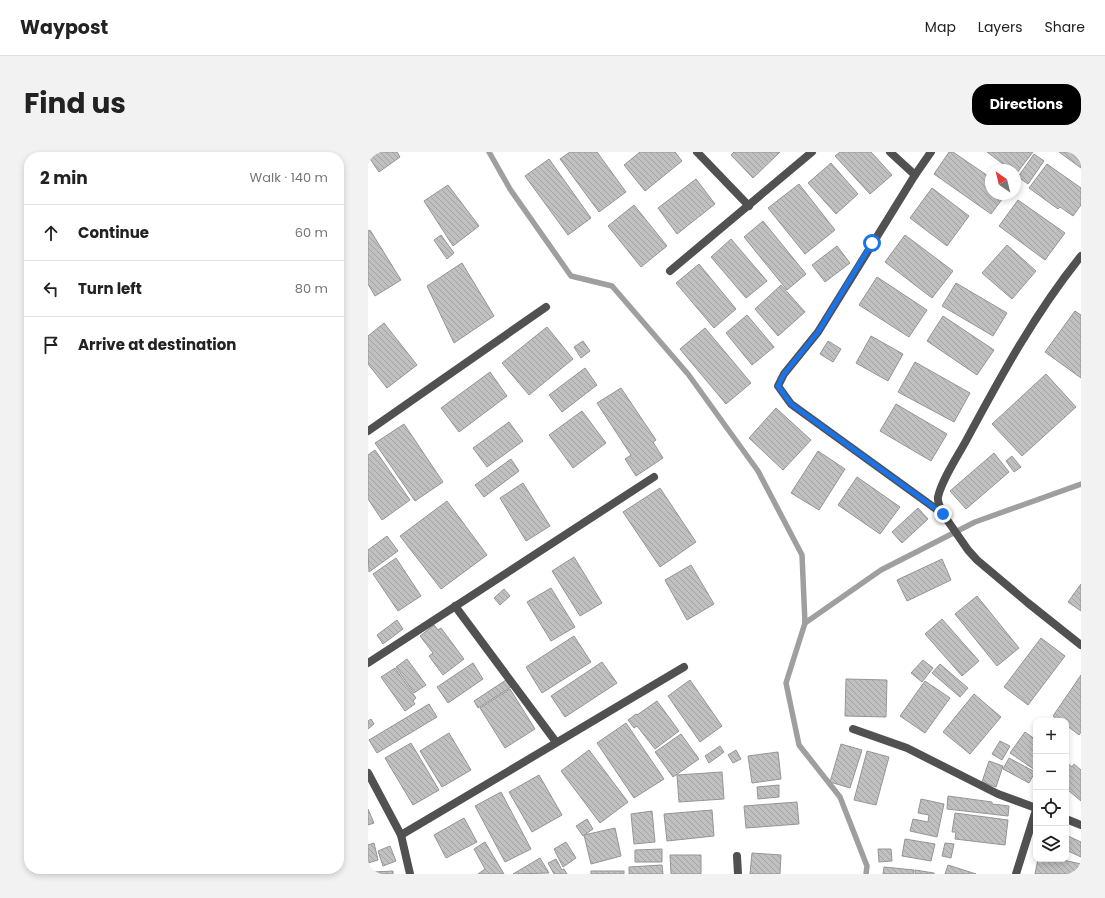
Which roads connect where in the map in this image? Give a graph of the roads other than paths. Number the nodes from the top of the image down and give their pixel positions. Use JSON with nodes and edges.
{"nodes":[{"id":1,"x":697,"y":152,"type":"edge"},
{"id":2,"x":812,"y":152,"type":"edge"},
{"id":3,"x":890,"y":152,"type":"edge"},
{"id":4,"x":931,"y":152,"type":"edge"},
{"id":5,"x":915,"y":175,"type":"junction"},
{"id":6,"x":749,"y":206,"type":"junction"},
{"id":7,"x":1081,"y":256,"type":"edge"},
{"id":8,"x":1078,"y":266,"type":"edge"},
{"id":9,"x":670,"y":271,"type":"dead end"},
{"id":10,"x":546,"y":307,"type":"dead end"},
{"id":11,"x":368,"y":432,"type":"edge"},
{"id":12,"x":654,"y":476,"type":"dead end"},
{"id":13,"x":943,"y":514,"type":"junction"},
{"id":14,"x":455,"y":606,"type":"junction"},
{"id":15,"x":1081,"y":645,"type":"edge"},
{"id":16,"x":368,"y":663,"type":"edge"},
{"id":17,"x":684,"y":667,"type":"dead end"},
{"id":18,"x":853,"y":729,"type":"dead end"},
{"id":19,"x":556,"y":742,"type":"junction"},
{"id":20,"x":368,"y":773,"type":"edge"},
{"id":21,"x":1033,"y":808,"type":"edge"},
{"id":22,"x":1033,"y":819,"type":"edge"},
{"id":23,"x":1069,"y":820,"type":"edge"},
{"id":24,"x":1081,"y":825,"type":"edge"},
{"id":25,"x":401,"y":836,"type":"junction"},
{"id":26,"x":737,"y":856,"type":"dead end"},
{"id":27,"x":410,"y":874,"type":"edge"},
{"id":28,"x":738,"y":874,"type":"edge"},
{"id":29,"x":1016,"y":874,"type":"edge"}],
"edges":[{"from":1,"to":6,"type":"street"},
{"from":2,"to":6,"type":"street"},
{"from":3,"to":5,"type":"street"},
{"from":4,"to":5,"type":"street"},
{"from":5,"to":13,"type":"street"},
{"from":6,"to":9,"type":"street"},
{"from":7,"to":8,"type":"street"},
{"from":8,"to":13,"type":"street"},
{"from":10,"to":11,"type":"street"},
{"from":12,"to":14,"type":"street"},
{"from":13,"to":15,"type":"street"},
{"from":14,"to":16,"type":"street"},
{"from":14,"to":19,"type":"street"},
{"from":17,"to":19,"type":"street"},
{"from":18,"to":21,"type":"street"},
{"from":19,"to":25,"type":"street"},
{"from":20,"to":25,"type":"street"},
{"from":22,"to":29,"type":"street"},
{"from":23,"to":24,"type":"street"},
{"from":25,"to":27,"type":"street"},
{"from":26,"to":28,"type":"street"}]}
